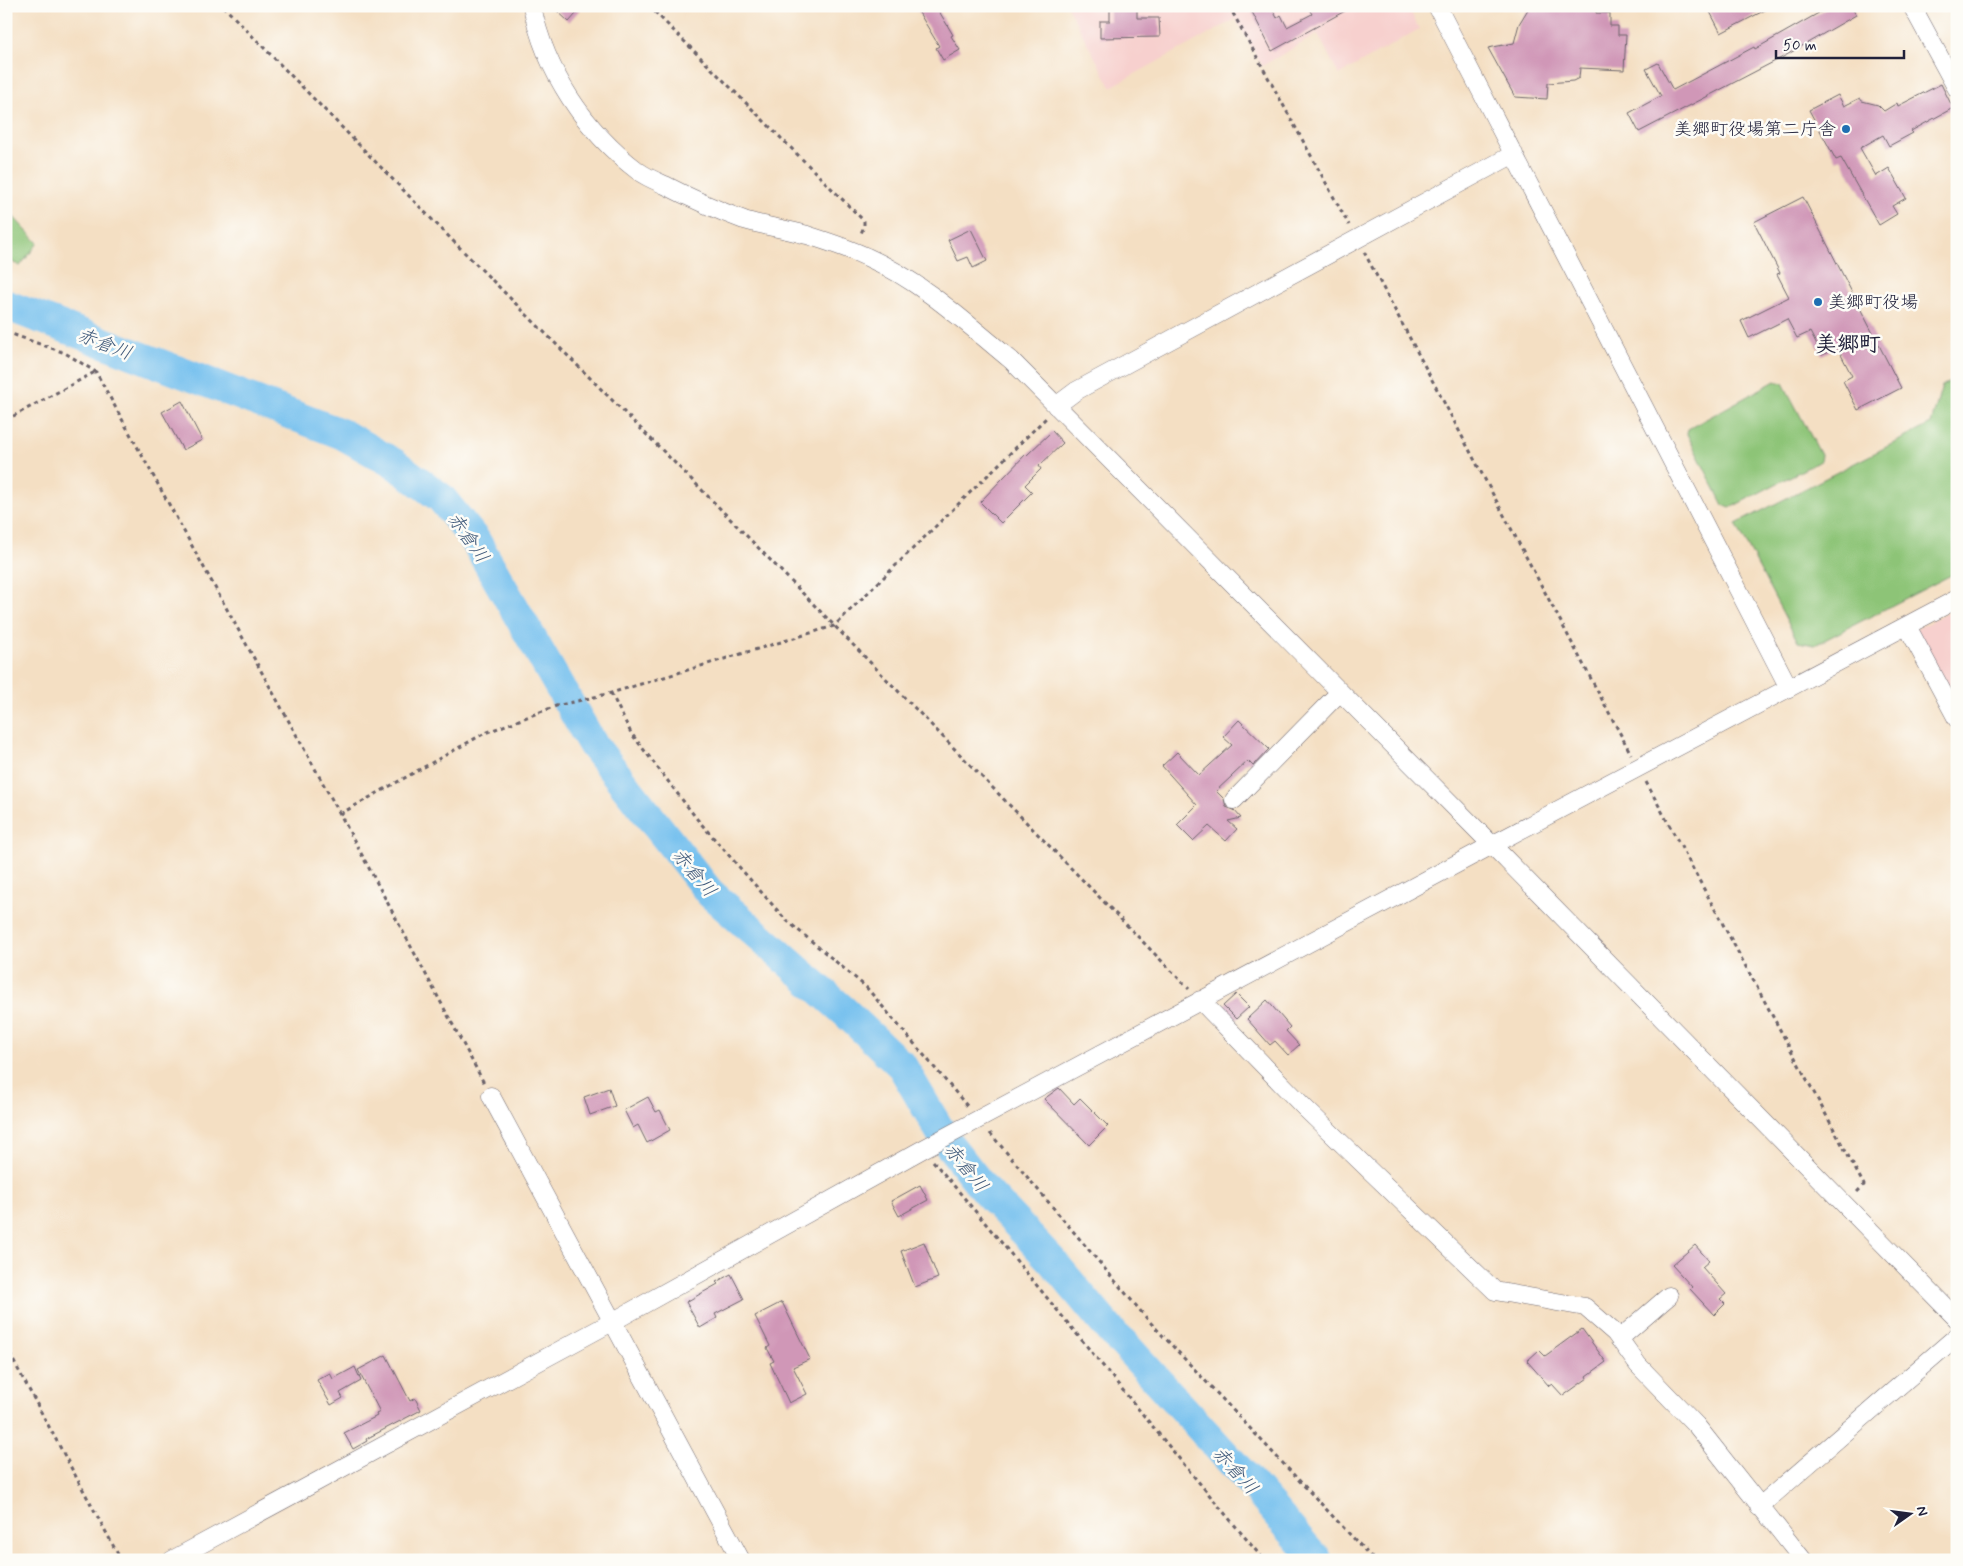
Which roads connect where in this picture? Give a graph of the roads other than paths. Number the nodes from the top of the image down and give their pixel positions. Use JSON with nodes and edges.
{"nodes":[{"id":1,"x":532,"y":6,"type":"edge"},
{"id":2,"x":1437,"y":6,"type":"edge"},
{"id":3,"x":1912,"y":6,"type":"edge"},
{"id":4,"x":1957,"y":89,"type":"edge"},
{"id":5,"x":1514,"y":154,"type":"junction"},
{"id":6,"x":1056,"y":406,"type":"junction"},
{"id":7,"x":1957,"y":599,"type":"edge"},
{"id":8,"x":1907,"y":626,"type":"junction"},
{"id":9,"x":1789,"y":688,"type":"junction"},
{"id":10,"x":1340,"y":692,"type":"junction"},
{"id":11,"x":1957,"y":719,"type":"edge"},
{"id":12,"x":1234,"y":800,"type":"dead end"},
{"id":13,"x":1492,"y":845,"type":"junction"},
{"id":14,"x":1200,"y":1000,"type":"junction"},
{"id":15,"x":491,"y":1096,"type":"road end"},
{"id":16,"x":1669,"y":1296,"type":"dead end"},
{"id":17,"x":1957,"y":1319,"type":"edge"},
{"id":18,"x":612,"y":1322,"type":"junction"},
{"id":19,"x":1957,"y":1336,"type":"edge"},
{"id":20,"x":1619,"y":1339,"type":"junction"},
{"id":21,"x":1759,"y":1507,"type":"junction"},
{"id":22,"x":172,"y":1560,"type":"edge"},
{"id":23,"x":741,"y":1560,"type":"edge"},
{"id":24,"x":1803,"y":1560,"type":"edge"}],
"edges":[{"from":1,"to":6,"type":"street"},
{"from":2,"to":5,"type":"street"},
{"from":3,"to":4,"type":"street"},
{"from":5,"to":6,"type":"street"},
{"from":5,"to":9,"type":"street"},
{"from":6,"to":10,"type":"street"},
{"from":7,"to":8,"type":"street"},
{"from":8,"to":9,"type":"street"},
{"from":8,"to":11,"type":"street"},
{"from":9,"to":13,"type":"street"},
{"from":10,"to":12,"type":"street"},
{"from":10,"to":13,"type":"street"},
{"from":13,"to":14,"type":"street"},
{"from":13,"to":17,"type":"street"},
{"from":14,"to":18,"type":"street"},
{"from":14,"to":20,"type":"street"},
{"from":15,"to":18,"type":"street"},
{"from":16,"to":20,"type":"street"},
{"from":18,"to":22,"type":"street"},
{"from":18,"to":23,"type":"street"},
{"from":19,"to":21,"type":"street"},
{"from":20,"to":21,"type":"street"},
{"from":21,"to":24,"type":"street"}]}
